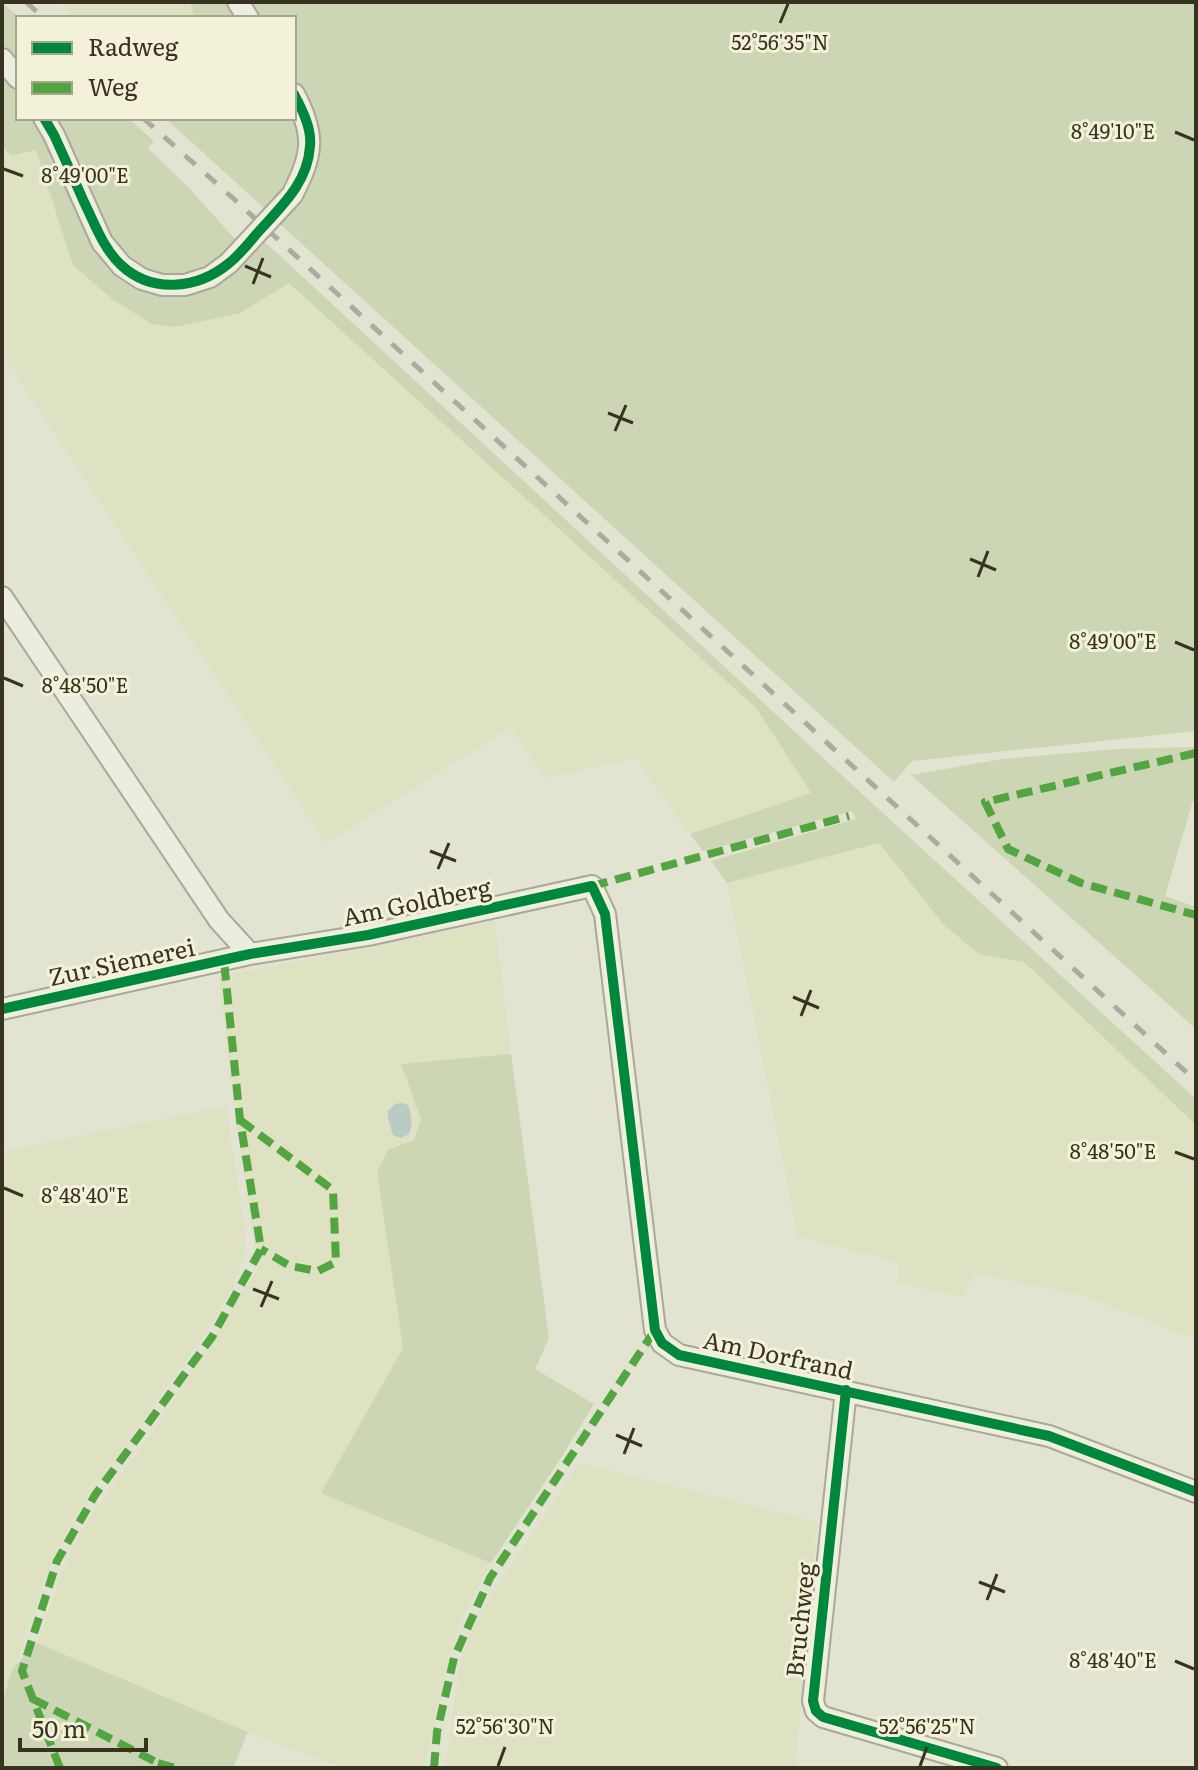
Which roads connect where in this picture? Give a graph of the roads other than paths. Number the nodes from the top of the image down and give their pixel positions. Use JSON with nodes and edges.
{"nodes":[{"id":1,"x":2,"y":59,"type":"edge"},
{"id":2,"x":16,"y":76,"type":"edge"},
{"id":3,"x":296,"y":98,"type":"edge"},
{"id":4,"x":45,"y":120,"type":"edge"},
{"id":5,"x":2,"y":597,"type":"edge"},
{"id":6,"x":592,"y":886,"type":"joint"},
{"id":7,"x":250,"y":954,"type":"junction"},
{"id":8,"x":2,"y":1009,"type":"edge"},
{"id":9,"x":846,"y":1390,"type":"junction"},
{"id":10,"x":1196,"y":1492,"type":"edge"},
{"id":11,"x":997,"y":1768,"type":"edge"}],
"edges":[{"from":1,"to":2,"type":"street"},
{"from":3,"to":4,"type":"street","bridge":true},
{"from":5,"to":7,"type":"street"},
{"from":6,"to":7,"type":"street","name":"Am Goldberg"},
{"from":6,"to":9,"type":"street","name":"Am Dorfrand"},
{"from":7,"to":8,"type":"street","name":"Zur Siemerei"},
{"from":9,"to":10,"type":"street","name":"Am Dorfrand"},
{"from":9,"to":11,"type":"street","name":"Bruchweg"}]}
